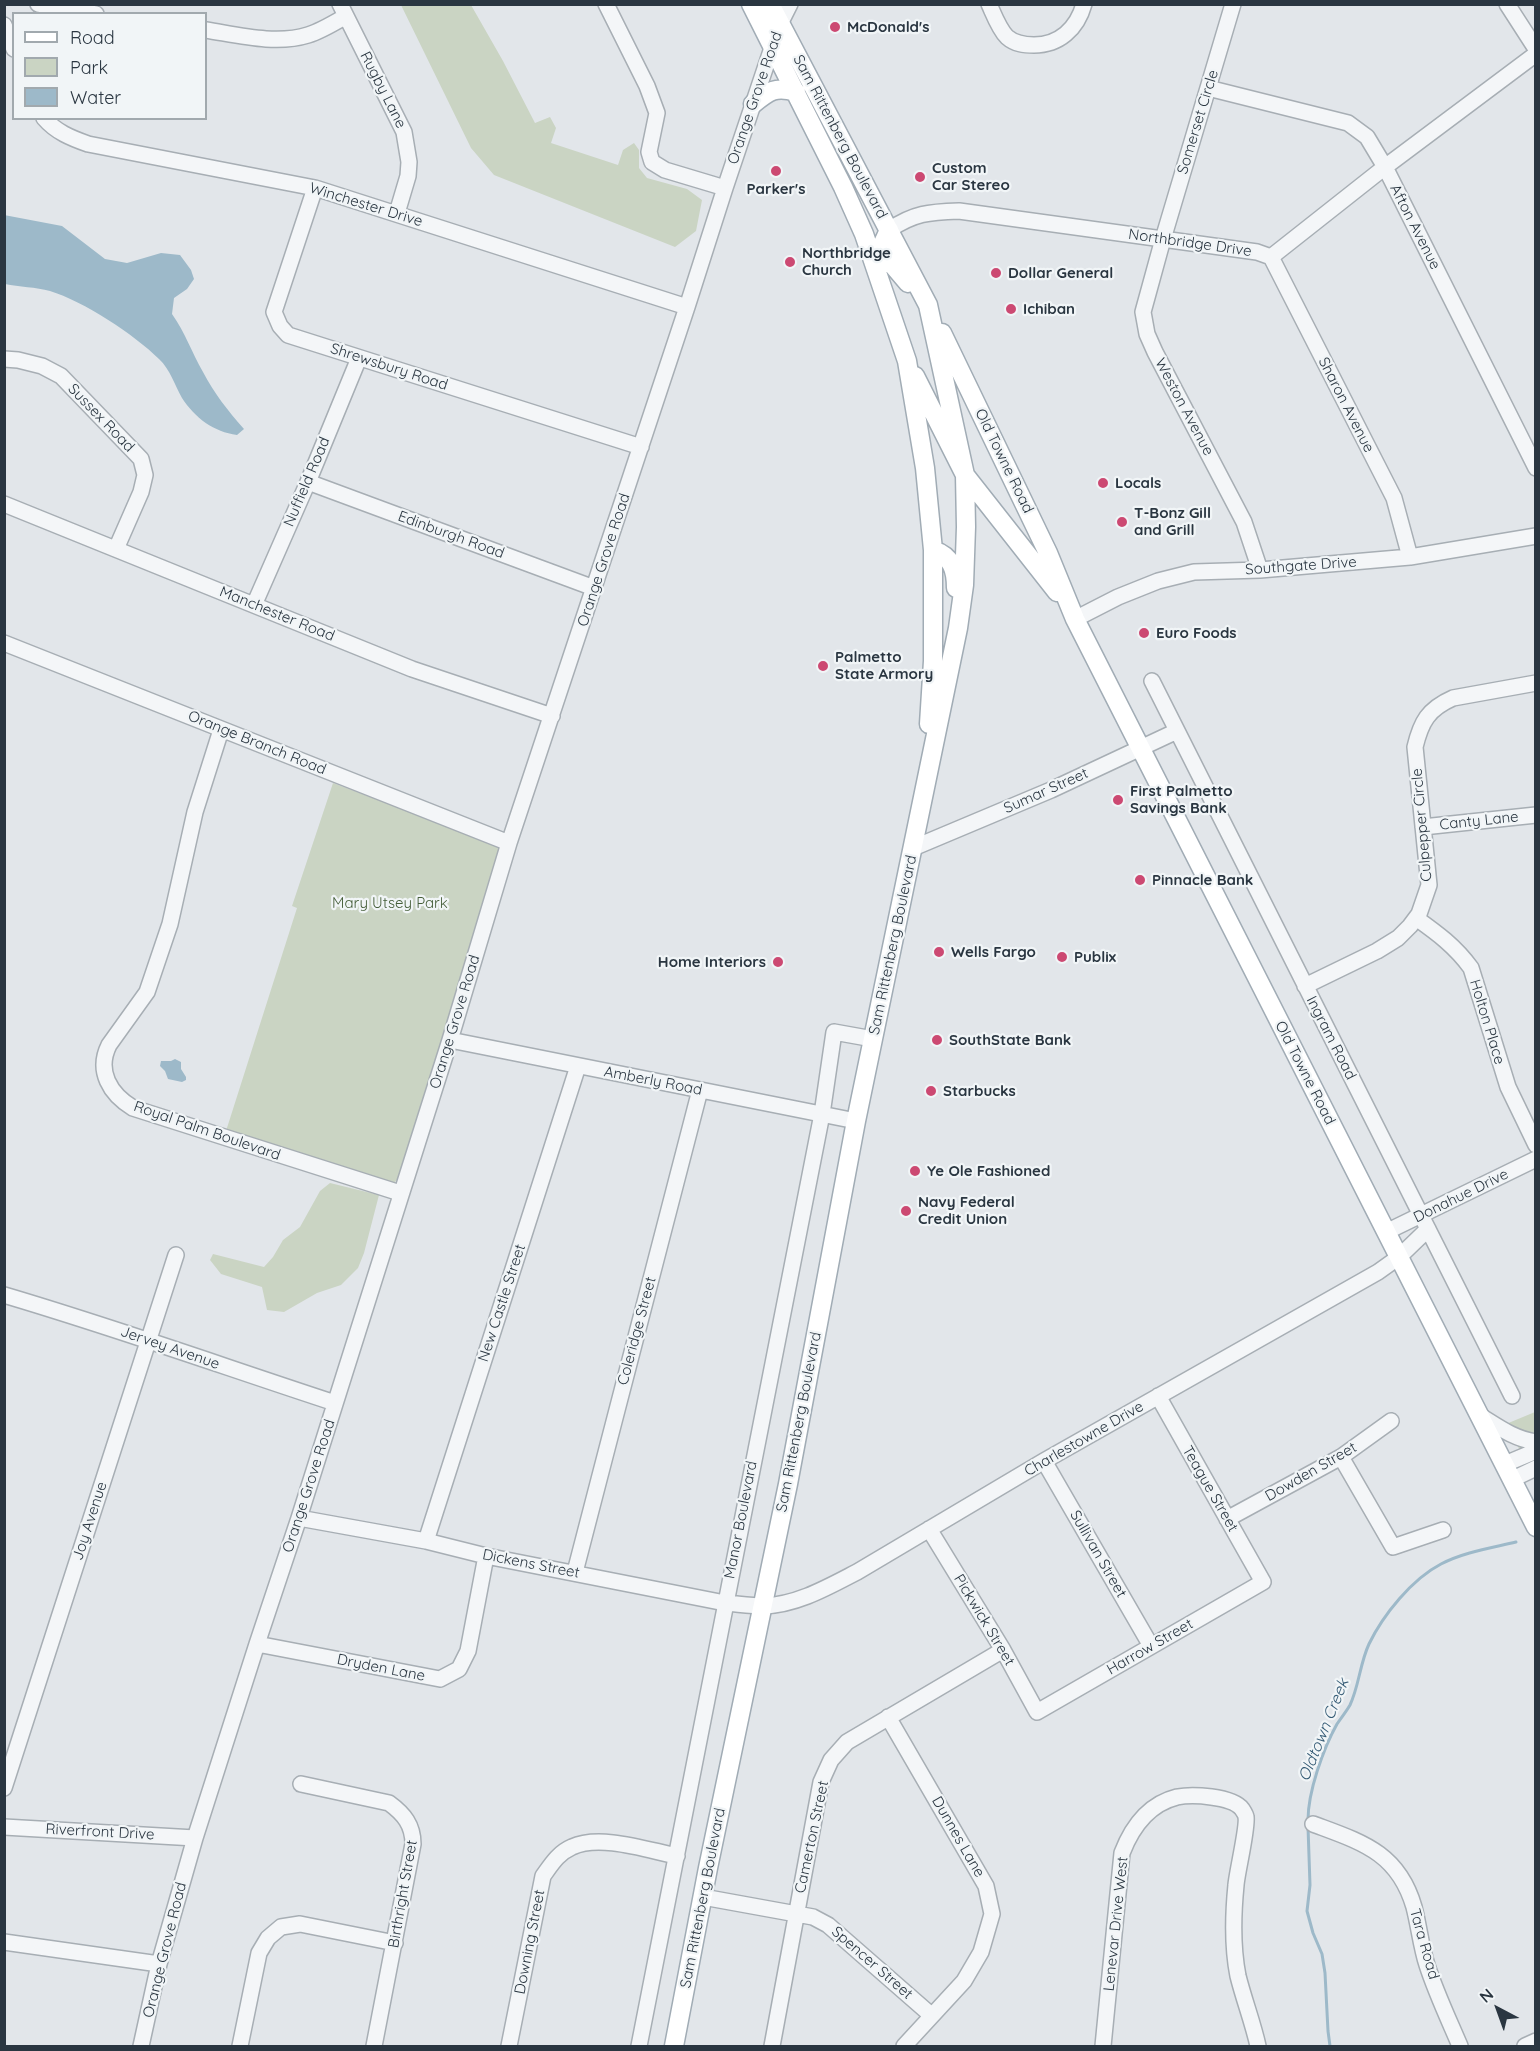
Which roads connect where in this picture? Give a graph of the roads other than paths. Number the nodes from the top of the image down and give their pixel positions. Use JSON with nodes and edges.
{"nodes":[{"id":1,"x":38,"y":4,"type":"edge"},
{"id":2,"x":606,"y":4,"type":"edge"},
{"id":3,"x":751,"y":4,"type":"edge"},
{"id":4,"x":770,"y":4,"type":"edge"},
{"id":5,"x":790,"y":4,"type":"edge"},
{"id":6,"x":988,"y":4,"type":"edge"},
{"id":7,"x":1084,"y":4,"type":"edge"},
{"id":8,"x":1233,"y":4,"type":"edge"},
{"id":9,"x":1507,"y":4,"type":"edge"},
{"id":10,"x":343,"y":10,"type":"edge"},
{"id":11,"x":84,"y":12,"type":"edge"},
{"id":12,"x":780,"y":24,"type":"junction"},
{"id":13,"x":4,"y":25,"type":"edge"},
{"id":14,"x":207,"y":30,"type":"edge"},
{"id":15,"x":12,"y":44,"type":"edge"},
{"id":16,"x":773,"y":47,"type":"junction"},
{"id":17,"x":1536,"y":49,"type":"edge"},
{"id":18,"x":1536,"y":54,"type":"edge"},
{"id":19,"x":1208,"y":88,"type":"junction"},
{"id":20,"x":796,"y":92,"type":"junction"},
{"id":21,"x":753,"y":104,"type":"junction"},
{"id":22,"x":46,"y":120,"type":"edge"},
{"id":23,"x":1385,"y":167,"type":"junction"},
{"id":24,"x":843,"y":187,"type":"junction"},
{"id":25,"x":315,"y":188,"type":"junction"},
{"id":26,"x":725,"y":188,"type":"junction"},
{"id":27,"x":397,"y":213,"type":"junction"},
{"id":28,"x":889,"y":230,"type":"junction"},
{"id":29,"x":1163,"y":239,"type":"junction"},
{"id":30,"x":1270,"y":257,"type":"junction"},
{"id":31,"x":874,"y":263,"type":"junction"},
{"id":32,"x":928,"y":305,"type":"junction"},
{"id":33,"x":687,"y":307,"type":"junction"},
{"id":34,"x":359,"y":358,"type":"junction"},
{"id":35,"x":4,"y":359,"type":"edge"},
{"id":36,"x":907,"y":361,"type":"junction"},
{"id":37,"x":641,"y":447,"type":"junction"},
{"id":38,"x":1536,"y":468,"type":"edge"},
{"id":39,"x":965,"y":475,"type":"junction"},
{"id":40,"x":308,"y":482,"type":"junction"},
{"id":41,"x":4,"y":504,"type":"edge"},
{"id":42,"x":1536,"y":536,"type":"edge"},
{"id":43,"x":116,"y":549,"type":"junction"},
{"id":44,"x":933,"y":550,"type":"junction"},
{"id":45,"x":1410,"y":557,"type":"junction"},
{"id":46,"x":1260,"y":570,"type":"junction"},
{"id":47,"x":594,"y":588,"type":"junction"},
{"id":48,"x":254,"y":605,"type":"junction"},
{"id":49,"x":1075,"y":619,"type":"junction"},
{"id":50,"x":958,"y":628,"type":"junction"},
{"id":51,"x":4,"y":643,"type":"edge"},
{"id":52,"x":1152,"y":681,"type":"dead end"},
{"id":53,"x":1536,"y":683,"type":"edge"},
{"id":54,"x":552,"y":716,"type":"junction"},
{"id":55,"x":221,"y":729,"type":"junction"},
{"id":56,"x":1177,"y":731,"type":"junction"},
{"id":57,"x":1141,"y":749,"type":"junction"},
{"id":58,"x":924,"y":798,"type":"junction"},
{"id":59,"x":1536,"y":815,"type":"edge"},
{"id":60,"x":1423,"y":827,"type":"junction"},
{"id":61,"x":509,"y":843,"type":"junction"},
{"id":62,"x":913,"y":848,"type":"junction"},
{"id":63,"x":1416,"y":918,"type":"junction"},
{"id":64,"x":1305,"y":986,"type":"junction"},
{"id":65,"x":873,"y":1039,"type":"junction"},
{"id":66,"x":450,"y":1040,"type":"junction"},
{"id":67,"x":578,"y":1066,"type":"junction"},
{"id":68,"x":700,"y":1090,"type":"junction"},
{"id":69,"x":822,"y":1114,"type":"junction"},
{"id":70,"x":856,"y":1121,"type":"junction"},
{"id":71,"x":1536,"y":1145,"type":"edge"},
{"id":72,"x":1536,"y":1159,"type":"edge"},
{"id":73,"x":400,"y":1193,"type":"junction"},
{"id":74,"x":1425,"y":1223,"type":"junction"},
{"id":75,"x":1386,"y":1232,"type":"junction"},
{"id":76,"x":176,"y":1255,"type":"dead end"},
{"id":77,"x":1399,"y":1257,"type":"junction"},
{"id":78,"x":4,"y":1295,"type":"edge"},
{"id":79,"x":147,"y":1342,"type":"junction"},
{"id":80,"x":1158,"y":1396,"type":"junction"},
{"id":81,"x":1512,"y":1396,"type":"dead end"},
{"id":82,"x":335,"y":1403,"type":"junction"},
{"id":83,"x":1479,"y":1415,"type":"junction"},
{"id":84,"x":1391,"y":1421,"type":"dead end"},
{"id":85,"x":1536,"y":1442,"type":"edge"},
{"id":86,"x":1536,"y":1451,"type":"edge"},
{"id":87,"x":1341,"y":1457,"type":"junction"},
{"id":88,"x":1044,"y":1461,"type":"junction"},
{"id":89,"x":1536,"y":1468,"type":"edge"},
{"id":90,"x":1509,"y":1471,"type":"junction"},
{"id":91,"x":299,"y":1518,"type":"junction"},
{"id":92,"x":1227,"y":1519,"type":"junction"},
{"id":93,"x":1536,"y":1527,"type":"edge"},
{"id":94,"x":929,"y":1529,"type":"junction"},
{"id":95,"x":1443,"y":1530,"type":"dead end"},
{"id":96,"x":426,"y":1541,"type":"junction"},
{"id":97,"x":486,"y":1556,"type":"junction"},
{"id":98,"x":575,"y":1572,"type":"junction"},
{"id":99,"x":1263,"y":1582,"type":"joint"},
{"id":100,"x":725,"y":1603,"type":"junction"},
{"id":101,"x":764,"y":1606,"type":"junction"},
{"id":102,"x":257,"y":1644,"type":"junction"},
{"id":103,"x":1151,"y":1646,"type":"junction"},
{"id":104,"x":1003,"y":1650,"type":"junction"},
{"id":105,"x":1037,"y":1712,"type":"joint"},
{"id":106,"x":888,"y":1717,"type":"junction"},
{"id":107,"x":301,"y":1784,"type":"dead end"},
{"id":108,"x":4,"y":1788,"type":"edge"},
{"id":109,"x":1313,"y":1824,"type":"dead end"},
{"id":110,"x":4,"y":1827,"type":"edge"},
{"id":111,"x":195,"y":1838,"type":"junction"},
{"id":112,"x":676,"y":1856,"type":"junction"},
{"id":113,"x":703,"y":1897,"type":"junction"},
{"id":114,"x":796,"y":1914,"type":"junction"},
{"id":115,"x":4,"y":1942,"type":"edge"},
{"id":116,"x":395,"y":1943,"type":"junction"},
{"id":117,"x":159,"y":1964,"type":"junction"},
{"id":118,"x":931,"y":2015,"type":"junction"},
{"id":119,"x":1536,"y":2041,"type":"edge"},
{"id":120,"x":141,"y":2046,"type":"edge"},
{"id":121,"x":240,"y":2046,"type":"edge"},
{"id":122,"x":374,"y":2046,"type":"edge"},
{"id":123,"x":509,"y":2046,"type":"edge"},
{"id":124,"x":639,"y":2046,"type":"edge"},
{"id":125,"x":674,"y":2046,"type":"edge"},
{"id":126,"x":772,"y":2046,"type":"edge"},
{"id":127,"x":904,"y":2046,"type":"edge"},
{"id":128,"x":1103,"y":2046,"type":"edge"},
{"id":129,"x":1258,"y":2046,"type":"edge"},
{"id":130,"x":1460,"y":2046,"type":"edge"},
{"id":131,"x":1525,"y":2046,"type":"edge"}],
"edges":[{"from":1,"to":11,"type":"street"},
{"from":2,"to":26,"type":"street"},
{"from":3,"to":16,"type":"main road","name":"Sam Rittenberg Boulevard"},
{"from":4,"to":12,"type":"main road","name":"Sam Rittenberg Boulevard"},
{"from":5,"to":12,"type":"street","name":"Orange Grove Road"},
{"from":6,"to":7,"type":"street"},
{"from":8,"to":19,"type":"street","name":"Somerset Circle"},
{"from":9,"to":17,"type":"street"},
{"from":10,"to":14,"type":"street"},
{"from":10,"to":27,"type":"street","name":"Rugby Lane"},
{"from":12,"to":16,"type":"street","name":"Orange Grove Road"},
{"from":12,"to":28,"type":"main road","name":"Sam Rittenberg Boulevard"},
{"from":13,"to":15,"type":"street"},
{"from":16,"to":20,"type":"main road","name":"Sam Rittenberg Boulevard"},
{"from":16,"to":21,"type":"street","name":"Orange Grove Road"},
{"from":18,"to":23,"type":"street","name":"Northbridge Drive"},
{"from":19,"to":23,"type":"street","name":"Afton Avenue"},
{"from":19,"to":29,"type":"street","name":"Somerset Circle"},
{"from":20,"to":21,"type":"main road"},
{"from":20,"to":24,"type":"main road","name":"Sam Rittenberg Boulevard"},
{"from":21,"to":26,"type":"street","name":"Orange Grove Road"},
{"from":22,"to":25,"type":"street","name":"Winchester Drive"},
{"from":23,"to":30,"type":"street","name":"Northbridge Drive"},
{"from":23,"to":38,"type":"street","name":"Afton Avenue"},
{"from":24,"to":28,"type":"main road"},
{"from":24,"to":31,"type":"main road","name":"Sam Rittenberg Boulevard"},
{"from":25,"to":27,"type":"street","name":"Winchester Drive"},
{"from":25,"to":34,"type":"street","name":"Shrewsbury Road"},
{"from":26,"to":33,"type":"street","name":"Orange Grove Road"},
{"from":27,"to":33,"type":"street","name":"Winchester Drive"},
{"from":28,"to":29,"type":"street","name":"Northbridge Drive"},
{"from":28,"to":31,"type":"main road"},
{"from":28,"to":32,"type":"main road","name":"Sam Rittenberg Boulevard"},
{"from":29,"to":30,"type":"street","name":"Northbridge Drive"},
{"from":29,"to":46,"type":"street","name":"Weston Avenue"},
{"from":30,"to":45,"type":"street","name":"Sharon Avenue"},
{"from":31,"to":32,"type":"main road"},
{"from":31,"to":36,"type":"main road","name":"Sam Rittenberg Boulevard"},
{"from":32,"to":39,"type":"main road","name":"Sam Rittenberg Boulevard"},
{"from":32,"to":49,"type":"main road","name":"Old Towne Road"},
{"from":33,"to":37,"type":"street","name":"Orange Grove Road"},
{"from":34,"to":37,"type":"street","name":"Shrewsbury Road"},
{"from":34,"to":40,"type":"street","name":"Nuffield Road"},
{"from":35,"to":43,"type":"street","name":"Sussex Road"},
{"from":36,"to":39,"type":"main road","name":"Old Towne Road"},
{"from":36,"to":44,"type":"main road","name":"Sam Rittenberg Boulevard"},
{"from":37,"to":47,"type":"street","name":"Orange Grove Road"},
{"from":39,"to":49,"type":"main road","name":"Old Towne Road"},
{"from":39,"to":50,"type":"main road","name":"Sam Rittenberg Boulevard"},
{"from":40,"to":47,"type":"street","name":"Edinburgh Road"},
{"from":40,"to":48,"type":"street","name":"Nuffield Road"},
{"from":41,"to":43,"type":"street","name":"Manchester Road"},
{"from":42,"to":45,"type":"street","name":"Southgate Drive"},
{"from":43,"to":48,"type":"street","name":"Manchester Road"},
{"from":44,"to":50,"type":"main road"},
{"from":44,"to":58,"type":"main road","name":"Sam Rittenberg Boulevard"},
{"from":45,"to":46,"type":"street","name":"Southgate Drive"},
{"from":46,"to":49,"type":"street","name":"Southgate Drive"},
{"from":47,"to":54,"type":"street","name":"Orange Grove Road"},
{"from":48,"to":54,"type":"street","name":"Manchester Road"},
{"from":49,"to":57,"type":"main road","name":"Old Towne Road"},
{"from":50,"to":58,"type":"main road","name":"Sam Rittenberg Boulevard"},
{"from":51,"to":55,"type":"street","name":"Orange Branch Road"},
{"from":52,"to":56,"type":"street","name":"Ingram Road"},
{"from":53,"to":60,"type":"street","name":"Culpepper Circle"},
{"from":54,"to":61,"type":"street","name":"Orange Grove Road"},
{"from":55,"to":61,"type":"street","name":"Orange Branch Road"},
{"from":55,"to":73,"type":"street","name":"Royal Palm Boulevard"},
{"from":56,"to":57,"type":"street","name":"Sumar Street"},
{"from":56,"to":64,"type":"street","name":"Ingram Road"},
{"from":57,"to":62,"type":"street","name":"Sumar Street"},
{"from":57,"to":75,"type":"main road","name":"Old Towne Road"},
{"from":58,"to":62,"type":"main road","name":"Sam Rittenberg Boulevard"},
{"from":59,"to":60,"type":"street","name":"Canty Lane"},
{"from":60,"to":63,"type":"street","name":"Culpepper Circle"},
{"from":61,"to":66,"type":"street","name":"Orange Grove Road"},
{"from":62,"to":65,"type":"main road","name":"Sam Rittenberg Boulevard"},
{"from":63,"to":64,"type":"street","name":"Culpepper Circle"},
{"from":63,"to":71,"type":"street","name":"Holton Place"},
{"from":64,"to":74,"type":"street","name":"Ingram Road"},
{"from":65,"to":69,"type":"street","name":"Manor Boulevard"},
{"from":65,"to":70,"type":"main road","name":"Sam Rittenberg Boulevard"},
{"from":66,"to":67,"type":"street","name":"Amberly Road"},
{"from":66,"to":73,"type":"street","name":"Orange Grove Road"},
{"from":67,"to":68,"type":"street","name":"Amberly Road"},
{"from":67,"to":96,"type":"street","name":"New Castle Street"},
{"from":68,"to":69,"type":"street","name":"Amberly Road"},
{"from":68,"to":98,"type":"street","name":"Coleridge Street"},
{"from":69,"to":70,"type":"street","name":"Amberly Road"},
{"from":69,"to":100,"type":"street","name":"Manor Boulevard"},
{"from":70,"to":101,"type":"main road","name":"Sam Rittenberg Boulevard"},
{"from":72,"to":74,"type":"street","name":"Donahue Drive"},
{"from":73,"to":82,"type":"street","name":"Orange Grove Road"},
{"from":74,"to":75,"type":"street","name":"Donahue Drive"},
{"from":74,"to":77,"type":"street","name":"Charlestowne Drive"},
{"from":74,"to":81,"type":"street","name":"Ingram Road"},
{"from":75,"to":77,"type":"main road","name":"Old Towne Road"},
{"from":76,"to":79,"type":"street","name":"Joy Avenue"},
{"from":77,"to":80,"type":"street","name":"Charlestowne Drive"},
{"from":77,"to":83,"type":"main road","name":"Old Towne Road"},
{"from":78,"to":79,"type":"street","name":"Jervey Avenue"},
{"from":79,"to":82,"type":"street","name":"Jervey Avenue"},
{"from":79,"to":108,"type":"street","name":"Joy Avenue"},
{"from":80,"to":88,"type":"street","name":"Charlestowne Drive"},
{"from":80,"to":92,"type":"street","name":"Teague Street"},
{"from":82,"to":91,"type":"street","name":"Orange Grove Road"},
{"from":83,"to":85,"type":"street"},
{"from":83,"to":90,"type":"main road","name":"Old Towne Road"},
{"from":84,"to":87,"type":"street","name":"Dowden Street"},
{"from":86,"to":90,"type":"street"},
{"from":87,"to":92,"type":"street","name":"Dowden Street"},
{"from":87,"to":95,"type":"street"},
{"from":88,"to":94,"type":"street","name":"Charlestowne Drive"},
{"from":88,"to":103,"type":"street","name":"Sullivan Street"},
{"from":89,"to":90,"type":"street"},
{"from":90,"to":93,"type":"main road","name":"Old Towne Road"},
{"from":91,"to":96,"type":"street","name":"Dickens Street"},
{"from":91,"to":102,"type":"street","name":"Orange Grove Road"},
{"from":92,"to":99,"type":"street","name":"Teague Street"},
{"from":94,"to":101,"type":"street","name":"Charlestowne Drive"},
{"from":94,"to":104,"type":"street","name":"Pickwick Street"},
{"from":96,"to":97,"type":"street","name":"Dickens Street"},
{"from":97,"to":98,"type":"street","name":"Dickens Street"},
{"from":97,"to":102,"type":"street","name":"Dryden Lane"},
{"from":98,"to":100,"type":"street","name":"Dickens Street"},
{"from":99,"to":103,"type":"street","name":"Harrow Street"},
{"from":100,"to":101,"type":"street","name":"Dickens Street"},
{"from":100,"to":112,"type":"street","name":"Manor Boulevard"},
{"from":101,"to":113,"type":"main road","name":"Sam Rittenberg Boulevard"},
{"from":102,"to":111,"type":"street","name":"Orange Grove Road"},
{"from":103,"to":105,"type":"street","name":"Harrow Street"},
{"from":104,"to":105,"type":"street","name":"Pickwick Street"},
{"from":104,"to":106,"type":"street","name":"Camerton Street"},
{"from":106,"to":114,"type":"street","name":"Camerton Street"},
{"from":106,"to":118,"type":"street","name":"Dunnes Lane"},
{"from":107,"to":116,"type":"street","name":"Birthright Street"},
{"from":109,"to":130,"type":"street","name":"Tara Road"},
{"from":110,"to":111,"type":"street","name":"Riverfront Drive"},
{"from":111,"to":117,"type":"street","name":"Orange Grove Road"},
{"from":112,"to":123,"type":"street","name":"Downing Street"},
{"from":112,"to":124,"type":"street","name":"Manor Boulevard"},
{"from":113,"to":114,"type":"street","name":"Spencer Street"},
{"from":113,"to":125,"type":"main road","name":"Sam Rittenberg Boulevard"},
{"from":114,"to":118,"type":"street","name":"Spencer Street"},
{"from":114,"to":126,"type":"street","name":"Camerton Street"},
{"from":115,"to":117,"type":"street"},
{"from":116,"to":121,"type":"street"},
{"from":116,"to":122,"type":"street","name":"Birthright Street"},
{"from":117,"to":120,"type":"street","name":"Orange Grove Road"},
{"from":118,"to":127,"type":"street","name":"Dunnes Lane"},
{"from":119,"to":131,"type":"street"},
{"from":128,"to":129,"type":"street","name":"Lenevar Drive West"}]}
